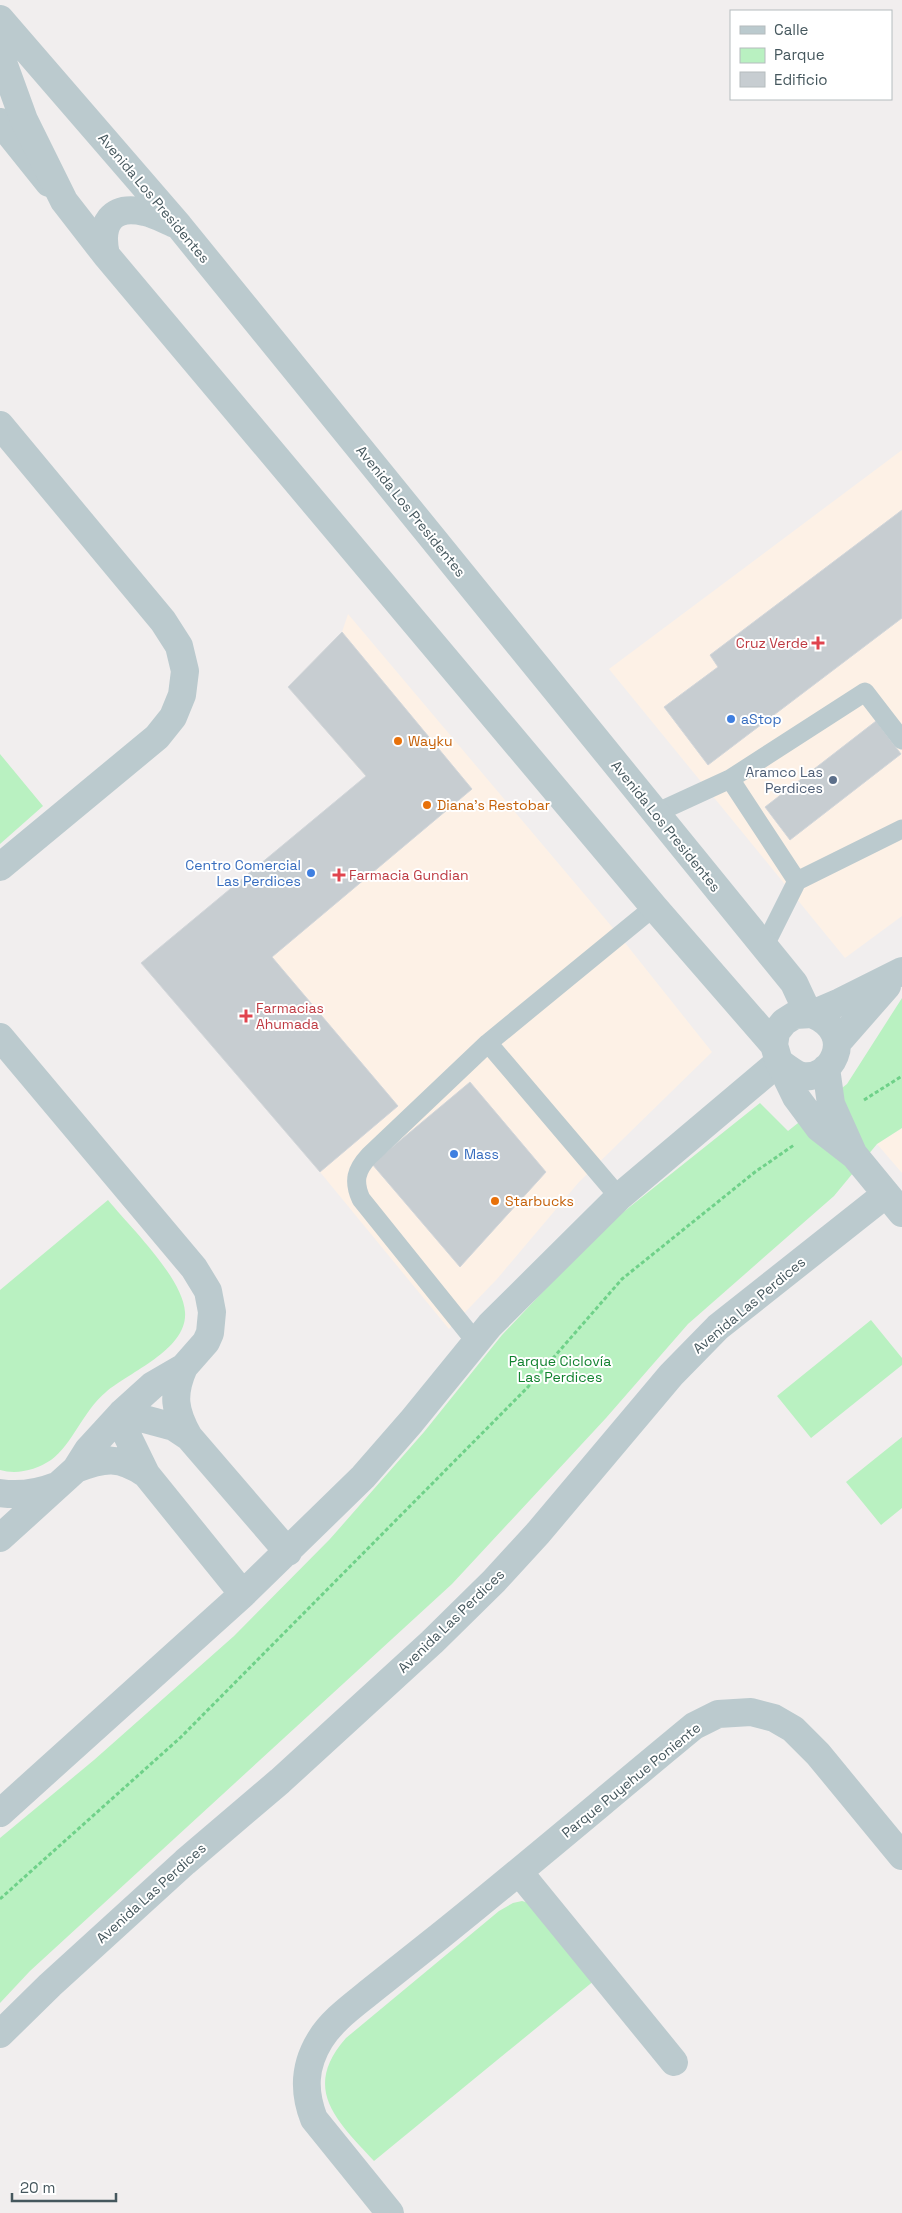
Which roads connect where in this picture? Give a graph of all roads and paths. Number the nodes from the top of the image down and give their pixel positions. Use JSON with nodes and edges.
{"nodes":[{"id":1,"x":0,"y":19,"type":"edge"},
{"id":2,"x":0,"y":54,"type":"edge"},
{"id":3,"x":0,"y":122,"type":"edge"},
{"id":4,"x":64,"y":201,"type":"junction"},
{"id":5,"x":179,"y":226,"type":"junction"},
{"id":6,"x":106,"y":255,"type":"junction"},
{"id":7,"x":0,"y":425,"type":"edge"},
{"id":8,"x":902,"y":740,"type":"edge"},
{"id":9,"x":730,"y":780,"type":"junction"},
{"id":10,"x":656,"y":813,"type":"junction"},
{"id":11,"x":902,"y":829,"type":"edge"},
{"id":12,"x":0,"y":867,"type":"edge"},
{"id":13,"x":798,"y":881,"type":"junction"},
{"id":14,"x":654,"y":907,"type":"junction"},
{"id":15,"x":764,"y":947,"type":"junction"},
{"id":16,"x":899,"y":973,"type":"edge"},
{"id":17,"x":810,"y":1013,"type":"junction"},
{"id":18,"x":0,"y":1037,"type":"edge"},
{"id":19,"x":488,"y":1043,"type":"junction"},
{"id":20,"x":837,"y":1043,"type":"junction"},
{"id":21,"x":777,"y":1054,"type":"junction"},
{"id":22,"x":826,"y":1068,"type":"junction"},
{"id":23,"x":902,"y":1076,"type":"edge"},
{"id":24,"x":828,"y":1123,"type":"junction"},
{"id":25,"x":619,"y":1198,"type":"junction"},
{"id":26,"x":894,"y":1203,"type":"edge"},
{"id":27,"x":476,"y":1342,"type":"junction"},
{"id":28,"x":184,"y":1367,"type":"junction"},
{"id":29,"x":122,"y":1413,"type":"junction"},
{"id":30,"x":189,"y":1437,"type":"junction"},
{"id":31,"x":146,"y":1474,"type":"junction"},
{"id":32,"x":67,"y":1477,"type":"junction"},
{"id":33,"x":0,"y":1493,"type":"edge"},
{"id":34,"x":0,"y":1538,"type":"edge"},
{"id":35,"x":288,"y":1552,"type":"junction"},
{"id":36,"x":243,"y":1594,"type":"junction"},
{"id":37,"x":0,"y":1813,"type":"edge"},
{"id":38,"x":902,"y":1856,"type":"edge"},
{"id":39,"x":519,"y":1872,"type":"junction"},
{"id":40,"x":0,"y":1899,"type":"edge"},
{"id":41,"x":0,"y":2034,"type":"edge"},
{"id":42,"x":674,"y":2062,"type":"dead end"},
{"id":43,"x":390,"y":2213,"type":"edge"}],
"edges":[{"from":1,"to":5,"type":"street","name":"Avenida Los Presidentes"},
{"from":2,"to":4,"type":"street"},
{"from":3,"to":4,"type":"street"},
{"from":4,"to":6,"type":"street"},
{"from":5,"to":6,"type":"street"},
{"from":5,"to":10,"type":"street","name":"Avenida Los Presidentes"},
{"from":6,"to":14,"type":"street"},
{"from":7,"to":12,"type":"street"},
{"from":8,"to":9,"type":"lane"},
{"from":9,"to":10,"type":"lane"},
{"from":9,"to":13,"type":"lane"},
{"from":10,"to":15,"type":"street","name":"Avenida Los Presidentes"},
{"from":11,"to":13,"type":"lane"},
{"from":13,"to":15,"type":"lane"},
{"from":14,"to":19,"type":"lane"},
{"from":14,"to":21,"type":"street"},
{"from":15,"to":17,"type":"street","name":"Avenida Los Presidentes"},
{"from":16,"to":17,"type":"street"},
{"from":16,"to":20,"type":"street"},
{"from":17,"to":20,"type":"street"},
{"from":17,"to":21,"type":"street"},
{"from":18,"to":28,"type":"street"},
{"from":19,"to":25,"type":"lane"},
{"from":19,"to":27,"type":"lane"},
{"from":20,"to":22,"type":"street"},
{"from":21,"to":22,"type":"street"},
{"from":21,"to":24,"type":"street"},
{"from":21,"to":25,"type":"street"},
{"from":22,"to":24,"type":"street"},
{"from":23,"to":24,"type":"path"},
{"from":24,"to":26,"type":"street"},
{"from":24,"to":40,"type":"path"},
{"from":25,"to":27,"type":"street"},
{"from":26,"to":41,"type":"street","name":"Avenida Las Perdices"},
{"from":27,"to":35,"type":"street"},
{"from":28,"to":29,"type":"street"},
{"from":28,"to":30,"type":"street"},
{"from":29,"to":30,"type":"street"},
{"from":29,"to":31,"type":"street"},
{"from":29,"to":32,"type":"street"},
{"from":30,"to":35,"type":"street"},
{"from":31,"to":32,"type":"street"},
{"from":31,"to":36,"type":"street"},
{"from":32,"to":33,"type":"street"},
{"from":32,"to":34,"type":"street"},
{"from":35,"to":36,"type":"street"},
{"from":36,"to":37,"type":"street"},
{"from":38,"to":39,"type":"street","name":"Parque Puyehue Poniente"},
{"from":39,"to":42,"type":"street"},
{"from":39,"to":43,"type":"street","name":"Parque Puyehue Poniente"}]}
